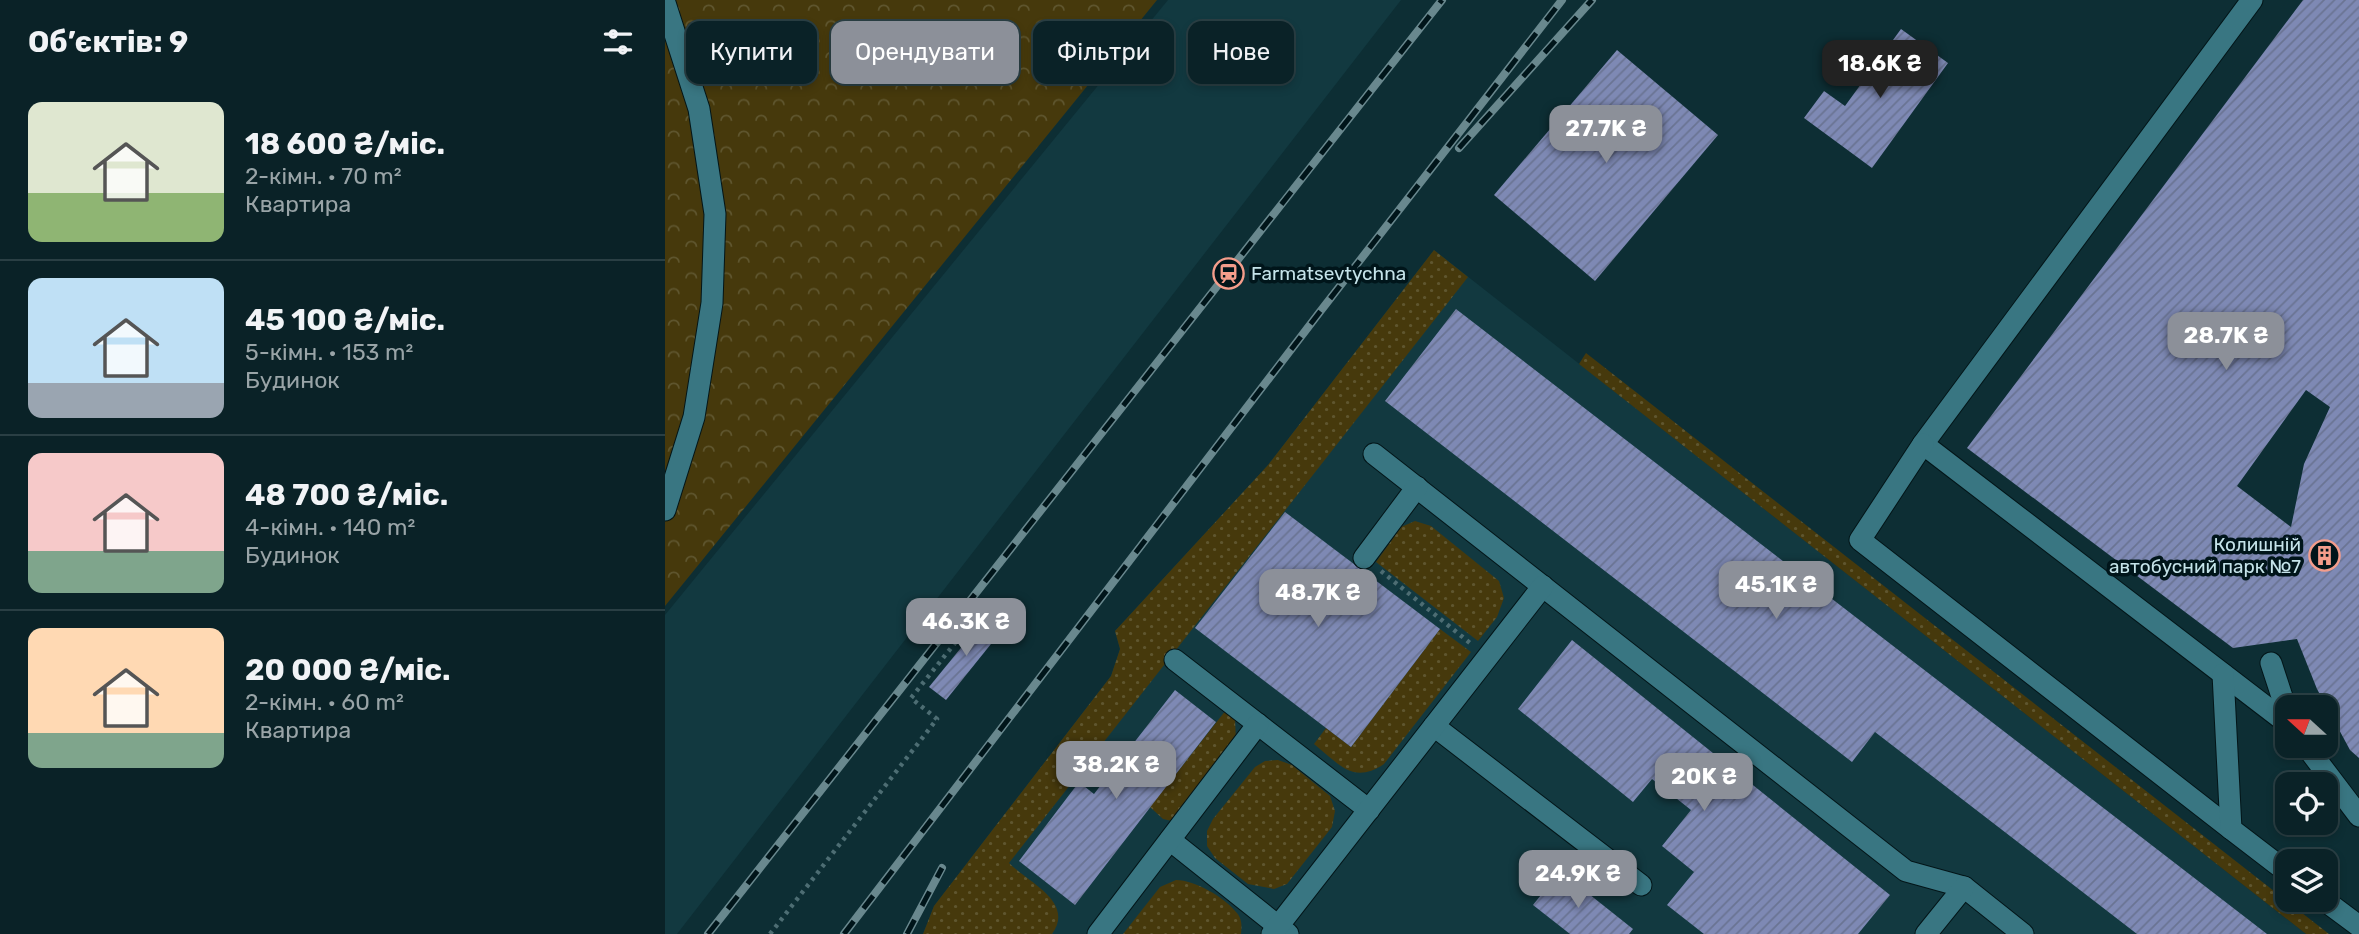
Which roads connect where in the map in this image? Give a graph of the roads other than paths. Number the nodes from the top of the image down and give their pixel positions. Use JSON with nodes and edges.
{"nodes":[{"id":1,"x":2252,"y":0,"type":"edge"},
{"id":2,"x":665,"y":3,"type":"edge"},
{"id":3,"x":1923,"y":444,"type":"junction"},
{"id":4,"x":1374,"y":454,"type":"dead end"},
{"id":5,"x":1417,"y":487,"type":"junction"},
{"id":6,"x":665,"y":510,"type":"edge"},
{"id":7,"x":1364,"y":558,"type":"road end"},
{"id":8,"x":1543,"y":586,"type":"junction"},
{"id":9,"x":1175,"y":660,"type":"dead end"},
{"id":10,"x":2271,"y":663,"type":"dead end"},
{"id":11,"x":2223,"y":674,"type":"junction"},
{"id":12,"x":2281,"y":695,"type":"edge"},
{"id":13,"x":2275,"y":714,"type":"edge"},
{"id":14,"x":1258,"y":724,"type":"junction"},
{"id":15,"x":1434,"y":726,"type":"junction"},
{"id":16,"x":2315,"y":758,"type":"edge"},
{"id":17,"x":1369,"y":810,"type":"junction"},
{"id":18,"x":2359,"y":816,"type":"edge"},
{"id":19,"x":2231,"y":829,"type":"junction"},
{"id":20,"x":1170,"y":840,"type":"junction"},
{"id":21,"x":2275,"y":863,"type":"edge"},
{"id":22,"x":1641,"y":885,"type":"dead end"},
{"id":23,"x":1964,"y":887,"type":"junction"},
{"id":24,"x":2338,"y":910,"type":"edge"},
{"id":25,"x":2359,"y":926,"type":"edge"},
{"id":26,"x":1279,"y":931,"type":"edge"},
{"id":27,"x":1098,"y":934,"type":"edge"},
{"id":28,"x":1926,"y":934,"type":"edge"},
{"id":29,"x":2024,"y":934,"type":"edge"}],
"edges":[{"from":1,"to":3,"type":"lane"},
{"from":2,"to":6,"type":"lane"},
{"from":3,"to":11,"type":"lane"},
{"from":3,"to":19,"type":"lane"},
{"from":4,"to":5,"type":"lane"},
{"from":5,"to":7,"type":"lane"},
{"from":5,"to":8,"type":"lane"},
{"from":8,"to":15,"type":"lane"},
{"from":8,"to":23,"type":"lane"},
{"from":9,"to":14,"type":"lane"},
{"from":10,"to":12,"type":"lane"},
{"from":11,"to":13,"type":"lane"},
{"from":11,"to":19,"type":"lane"},
{"from":14,"to":17,"type":"lane"},
{"from":14,"to":20,"type":"lane"},
{"from":15,"to":17,"type":"lane"},
{"from":15,"to":22,"type":"lane"},
{"from":16,"to":18,"type":"lane"},
{"from":17,"to":26,"type":"lane"},
{"from":19,"to":21,"type":"lane"},
{"from":20,"to":26,"type":"lane"},
{"from":20,"to":27,"type":"lane"},
{"from":23,"to":28,"type":"lane"},
{"from":23,"to":29,"type":"lane"},
{"from":24,"to":25,"type":"lane"}]}
